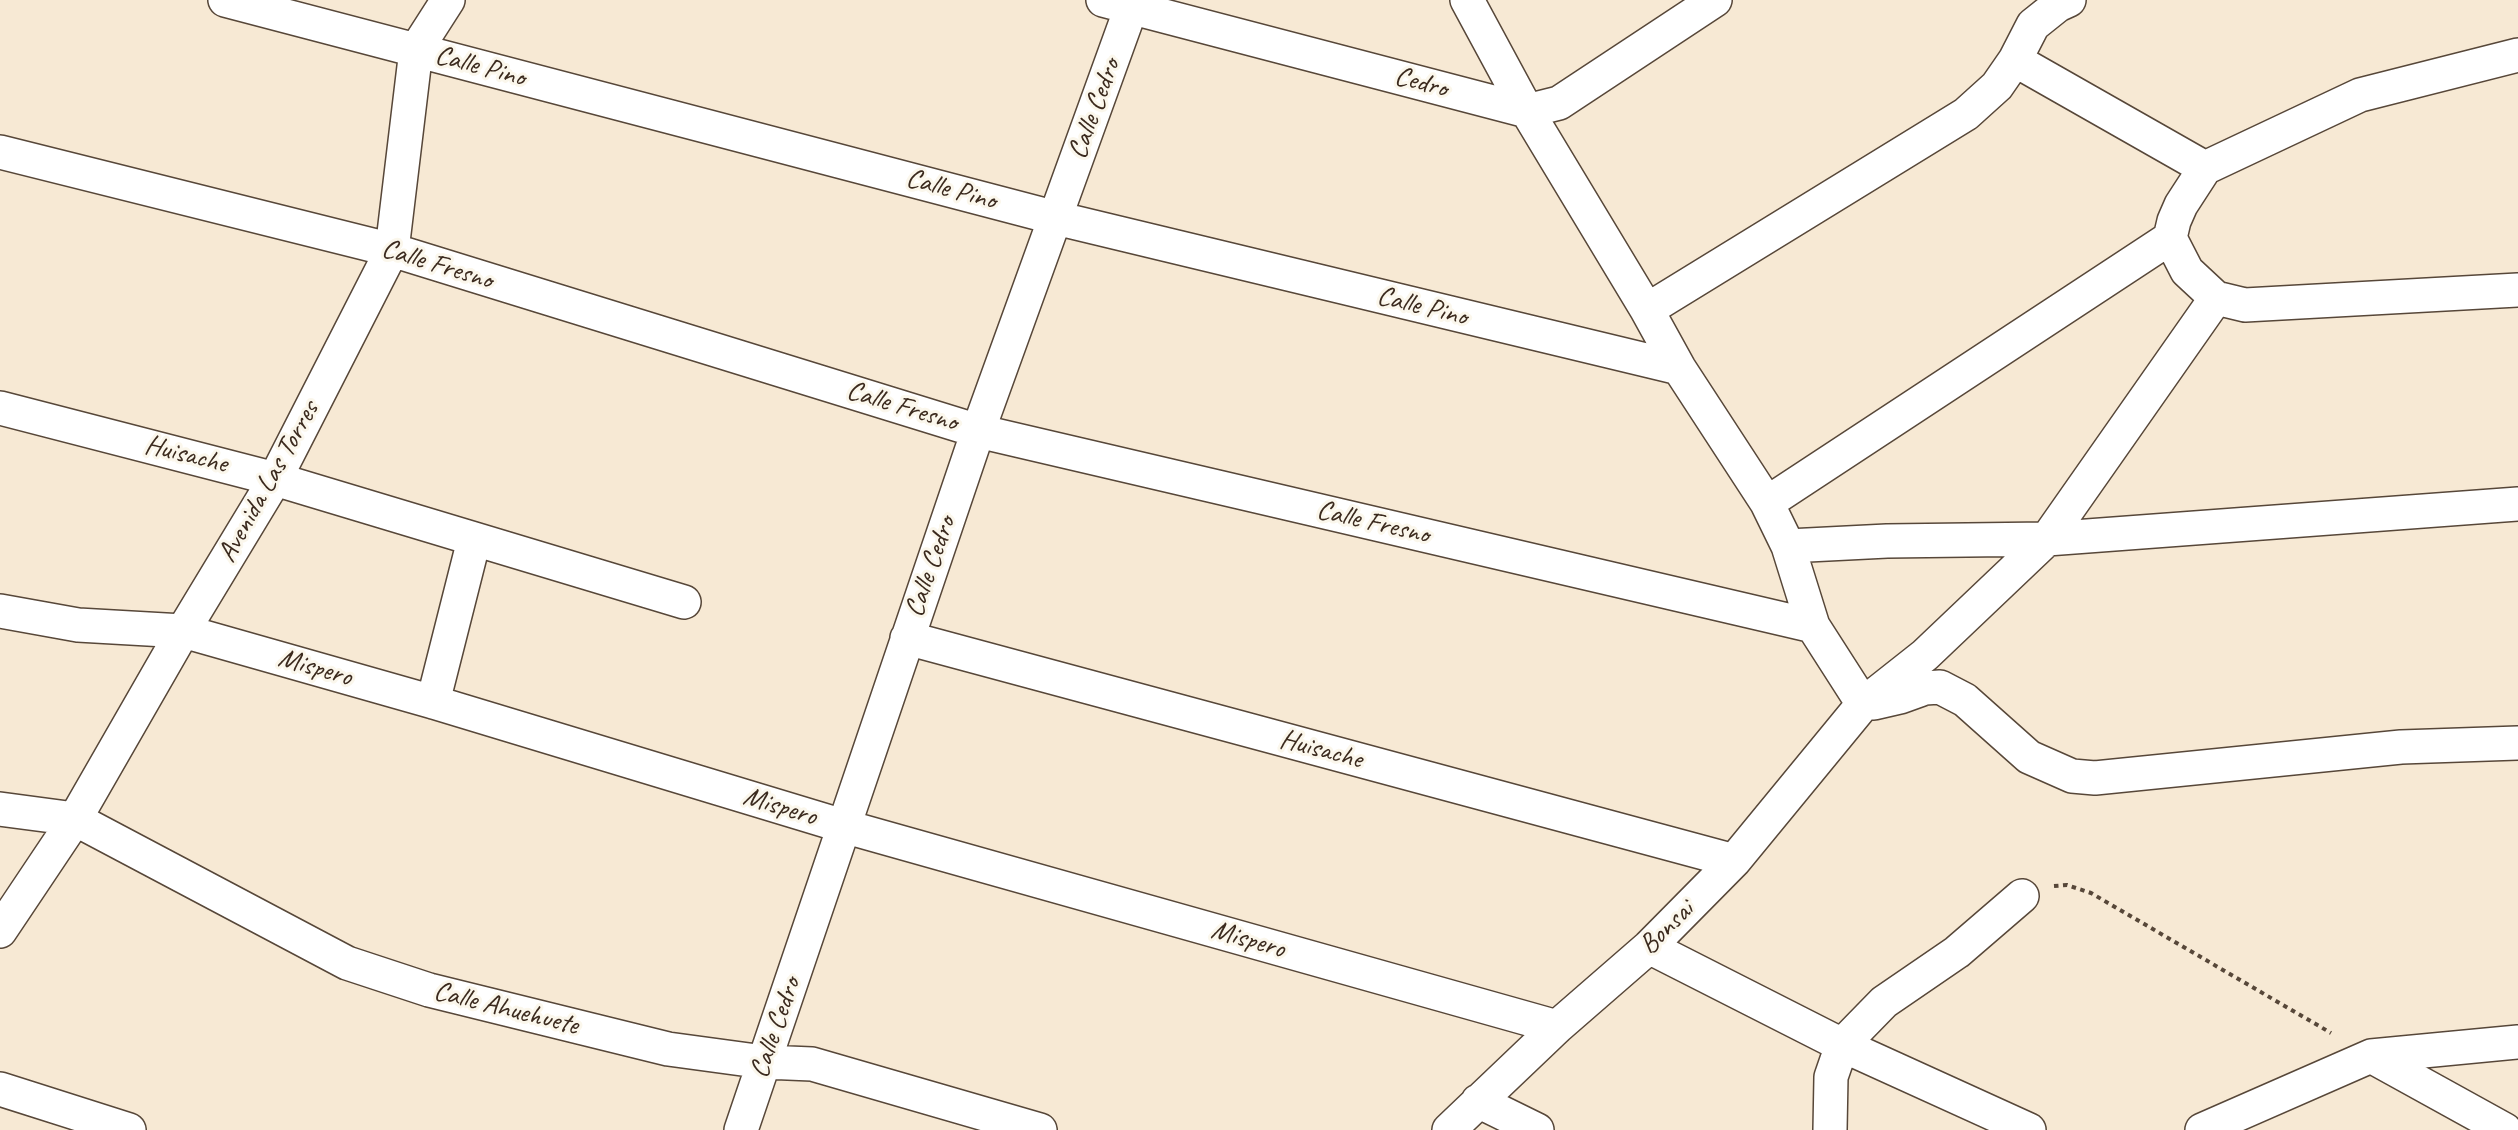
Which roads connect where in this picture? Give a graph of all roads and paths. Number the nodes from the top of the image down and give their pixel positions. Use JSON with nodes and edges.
{"nodes":[{"id":1,"x":225,"y":0,"type":"edge"},
{"id":2,"x":448,"y":0,"type":"edge"},
{"id":3,"x":1467,"y":0,"type":"edge"},
{"id":4,"x":1715,"y":0,"type":"edge"},
{"id":5,"x":2069,"y":0,"type":"edge"},
{"id":6,"x":1117,"y":4,"type":"edge"},
{"id":7,"x":416,"y":50,"type":"junction"},
{"id":8,"x":2518,"y":55,"type":"edge"},
{"id":9,"x":2015,"y":60,"type":"junction"},
{"id":10,"x":1527,"y":111,"type":"junction"},
{"id":11,"x":0,"y":152,"type":"edge"},
{"id":12,"x":2205,"y":168,"type":"junction"},
{"id":13,"x":1056,"y":218,"type":"junction"},
{"id":14,"x":2170,"y":238,"type":"junction"},
{"id":15,"x":392,"y":250,"type":"junction"},
{"id":16,"x":2518,"y":290,"type":"edge"},
{"id":17,"x":2216,"y":298,"type":"junction"},
{"id":18,"x":1647,"y":310,"type":"junction"},
{"id":19,"x":1679,"y":368,"type":"junction"},
{"id":20,"x":0,"y":408,"type":"edge"},
{"id":21,"x":978,"y":431,"type":"junction"},
{"id":22,"x":275,"y":478,"type":"junction"},
{"id":23,"x":1767,"y":503,"type":"junction"},
{"id":24,"x":2518,"y":504,"type":"edge"},
{"id":25,"x":2047,"y":539,"type":"junction"},
{"id":26,"x":474,"y":540,"type":"junction"},
{"id":27,"x":1788,"y":546,"type":"junction"},
{"id":28,"x":684,"y":602,"type":"dead end"},
{"id":29,"x":0,"y":611,"type":"edge"},
{"id":30,"x":1813,"y":626,"type":"junction"},
{"id":31,"x":183,"y":631,"type":"junction"},
{"id":32,"x":907,"y":639,"type":"junction"},
{"id":33,"x":433,"y":702,"type":"junction"},
{"id":34,"x":1863,"y":704,"type":"junction"},
{"id":35,"x":2518,"y":743,"type":"edge"},
{"id":36,"x":0,"y":809,"type":"edge"},
{"id":37,"x":75,"y":819,"type":"junction"},
{"id":38,"x":843,"y":826,"type":"junction"},
{"id":39,"x":1734,"y":861,"type":"junction"},
{"id":40,"x":2022,"y":896,"type":"joint"},
{"id":41,"x":0,"y":931,"type":"edge"},
{"id":42,"x":1649,"y":947,"type":"junction"},
{"id":43,"x":1557,"y":1027,"type":"junction"},
{"id":44,"x":2518,"y":1042,"type":"edge"},
{"id":45,"x":1842,"y":1044,"type":"junction"},
{"id":46,"x":2371,"y":1056,"type":"junction"},
{"id":47,"x":764,"y":1062,"type":"junction"},
{"id":48,"x":0,"y":1089,"type":"edge"},
{"id":49,"x":1479,"y":1101,"type":"junction"},
{"id":50,"x":129,"y":1130,"type":"edge"},
{"id":51,"x":741,"y":1130,"type":"edge"},
{"id":52,"x":1040,"y":1130,"type":"edge"},
{"id":53,"x":1449,"y":1130,"type":"edge"},
{"id":54,"x":1537,"y":1130,"type":"edge"},
{"id":55,"x":1830,"y":1130,"type":"edge"},
{"id":56,"x":2029,"y":1130,"type":"edge"},
{"id":57,"x":2202,"y":1130,"type":"edge"},
{"id":58,"x":2505,"y":1130,"type":"edge"}],
"edges":[{"from":1,"to":7,"type":"street","name":"Calle Pino"},
{"from":2,"to":7,"type":"street","name":"Avenida Las Torres"},
{"from":3,"to":10,"type":"street"},
{"from":4,"to":10,"type":"street","name":"Cedro"},
{"from":5,"to":9,"type":"street"},
{"from":6,"to":10,"type":"street","name":"Cedro"},
{"from":6,"to":13,"type":"street","name":"Calle Cedro"},
{"from":7,"to":13,"type":"street","name":"Calle Pino"},
{"from":7,"to":15,"type":"street","name":"Avenida Las Torres"},
{"from":8,"to":12,"type":"street"},
{"from":9,"to":12,"type":"street"},
{"from":9,"to":18,"type":"street"},
{"from":10,"to":18,"type":"street"},
{"from":11,"to":15,"type":"street","name":"Calle Fresno"},
{"from":12,"to":14,"type":"street"},
{"from":13,"to":19,"type":"street","name":"Calle Pino"},
{"from":13,"to":21,"type":"street","name":"Calle Cedro"},
{"from":14,"to":17,"type":"street"},
{"from":14,"to":23,"type":"street"},
{"from":15,"to":21,"type":"street","name":"Calle Fresno"},
{"from":15,"to":22,"type":"street","name":"Avenida Las Torres"},
{"from":16,"to":17,"type":"street"},
{"from":17,"to":25,"type":"street","name":"Bonsai"},
{"from":18,"to":19,"type":"street"},
{"from":19,"to":23,"type":"street"},
{"from":20,"to":22,"type":"street","name":"Huisache"},
{"from":21,"to":30,"type":"street","name":"Calle Fresno"},
{"from":21,"to":32,"type":"street","name":"Calle Cedro"},
{"from":22,"to":26,"type":"street","name":"Huisache"},
{"from":22,"to":31,"type":"street","name":"Avenida Las Torres"},
{"from":23,"to":27,"type":"street"},
{"from":24,"to":25,"type":"street"},
{"from":25,"to":27,"type":"street"},
{"from":25,"to":34,"type":"street","name":"Bonsai"},
{"from":26,"to":28,"type":"street","name":"Huisache"},
{"from":26,"to":33,"type":"street"},
{"from":27,"to":30,"type":"street"},
{"from":29,"to":31,"type":"street","name":"Mispero"},
{"from":30,"to":34,"type":"street"},
{"from":31,"to":33,"type":"street","name":"Mispero"},
{"from":31,"to":37,"type":"street","name":"Avenida Las Torres"},
{"from":32,"to":38,"type":"street","name":"Calle Cedro"},
{"from":32,"to":39,"type":"street","name":"Huisache"},
{"from":33,"to":38,"type":"street","name":"Mispero"},
{"from":34,"to":35,"type":"street"},
{"from":34,"to":39,"type":"street","name":"Bonsai"},
{"from":36,"to":37,"type":"street","name":"Calle Ahuehuete"},
{"from":37,"to":41,"type":"street","name":"Avenida Las Torres"},
{"from":37,"to":47,"type":"street","name":"Calle Ahuehuete"},
{"from":38,"to":43,"type":"street","name":"Mispero"},
{"from":38,"to":47,"type":"street","name":"Calle Cedro"},
{"from":39,"to":42,"type":"street","name":"Bonsai"},
{"from":40,"to":45,"type":"street"},
{"from":40,"to":46,"type":"path"},
{"from":42,"to":43,"type":"street","name":"Bonsai"},
{"from":42,"to":45,"type":"street"},
{"from":43,"to":49,"type":"street","name":"Bonsai"},
{"from":44,"to":46,"type":"street"},
{"from":45,"to":55,"type":"street"},
{"from":45,"to":56,"type":"street"},
{"from":46,"to":57,"type":"street"},
{"from":46,"to":58,"type":"street"},
{"from":47,"to":51,"type":"street","name":"Calle Cedro"},
{"from":47,"to":52,"type":"street","name":"Calle Ahuehuete"},
{"from":48,"to":50,"type":"street"},
{"from":49,"to":53,"type":"street","name":"Bonsai"},
{"from":49,"to":54,"type":"street"}]}
